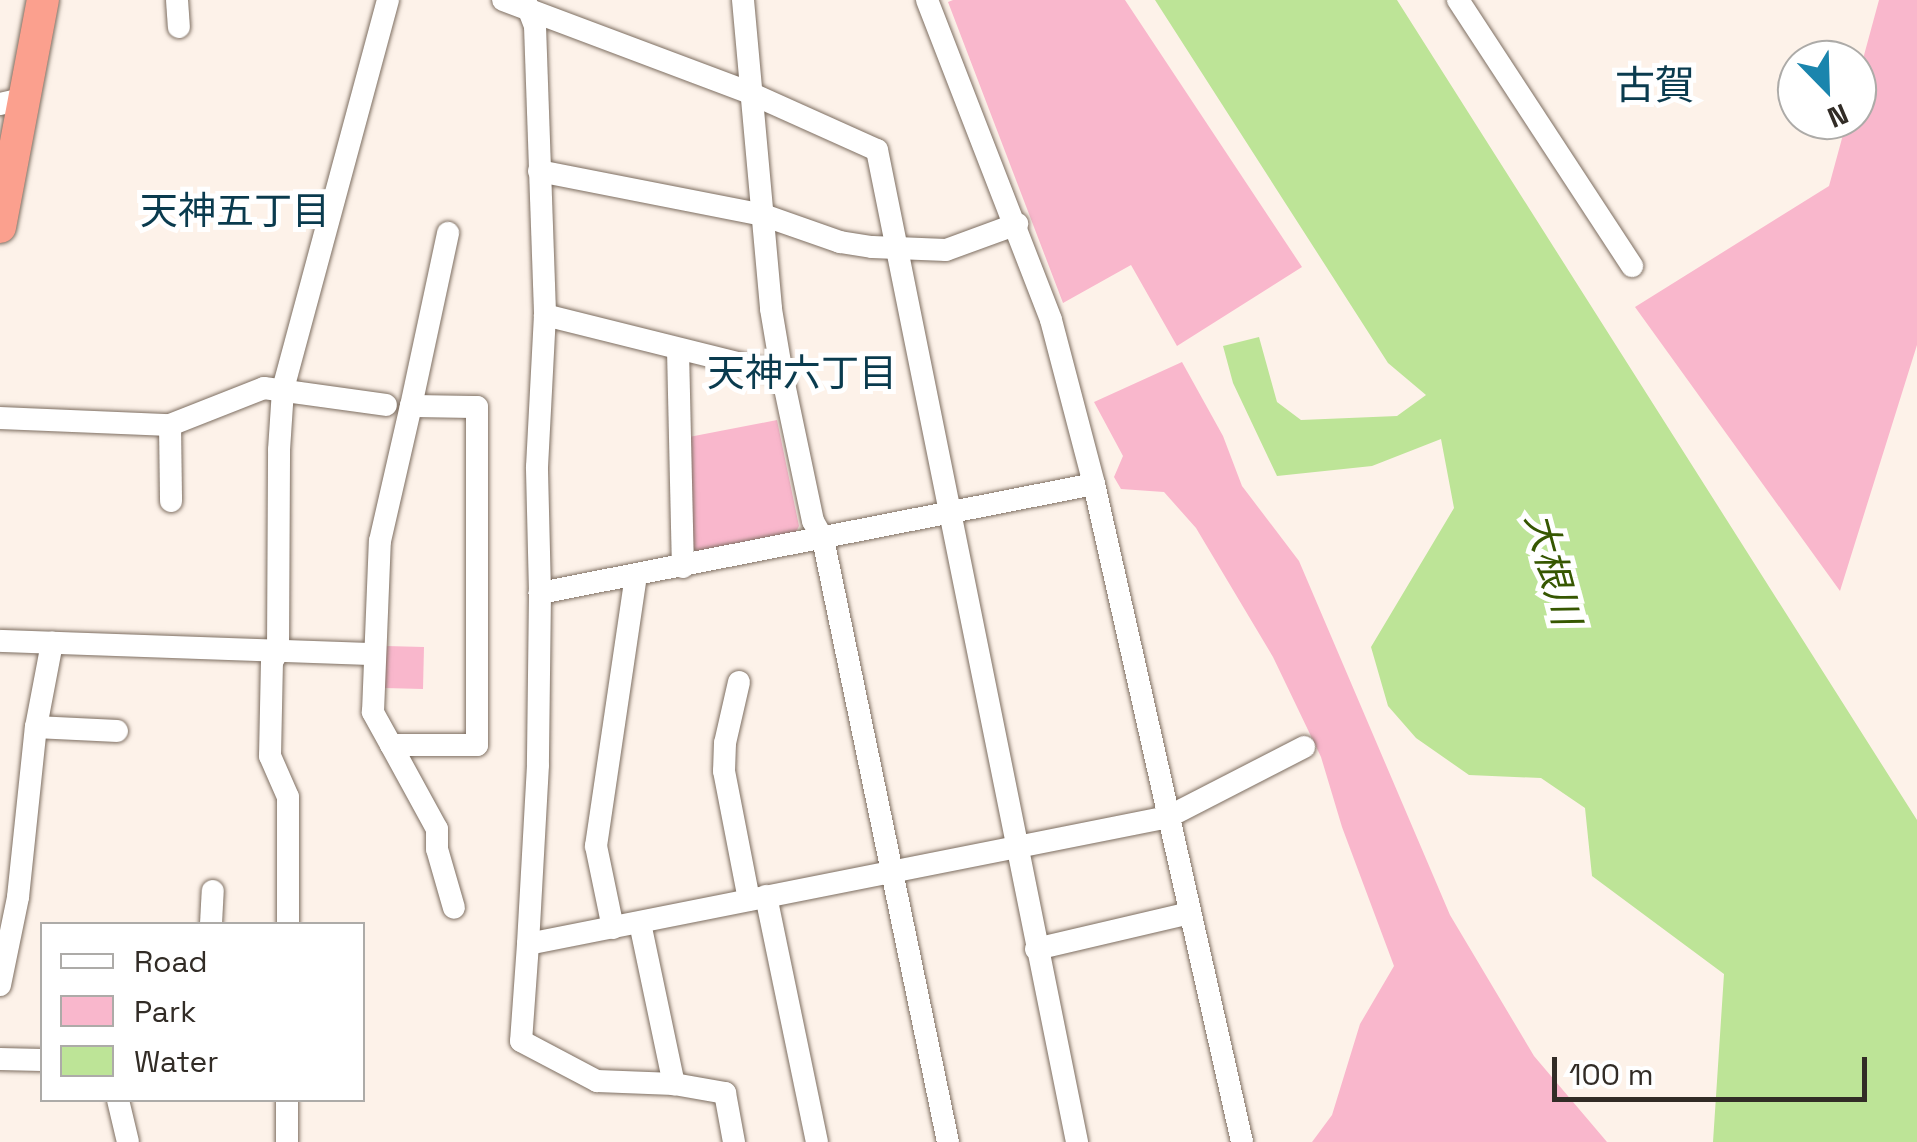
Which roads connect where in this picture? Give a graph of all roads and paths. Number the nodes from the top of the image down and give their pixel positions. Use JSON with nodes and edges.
{"nodes":[{"id":1,"x":43,"y":0,"type":"edge"},
{"id":2,"x":176,"y":0,"type":"edge"},
{"id":3,"x":388,"y":0,"type":"edge"},
{"id":4,"x":743,"y":0,"type":"edge"},
{"id":5,"x":927,"y":0,"type":"edge"},
{"id":6,"x":1458,"y":0,"type":"edge"},
{"id":7,"x":518,"y":2,"type":"edge"},
{"id":8,"x":179,"y":27,"type":"dead end"},
{"id":9,"x":750,"y":93,"type":"junction"},
{"id":10,"x":12,"y":101,"type":"edge"},
{"id":11,"x":7,"y":162,"type":"edge"},
{"id":12,"x":540,"y":171,"type":"junction"},
{"id":13,"x":763,"y":215,"type":"junction"},
{"id":14,"x":1017,"y":224,"type":"junction"},
{"id":15,"x":0,"y":227,"type":"edge"},
{"id":16,"x":448,"y":233,"type":"dead end"},
{"id":17,"x":895,"y":247,"type":"junction"},
{"id":18,"x":1632,"y":266,"type":"dead end"},
{"id":19,"x":546,"y":315,"type":"junction"},
{"id":20,"x":678,"y":350,"type":"junction"},
{"id":21,"x":782,"y":374,"type":"junction"},
{"id":22,"x":283,"y":389,"type":"junction"},
{"id":23,"x":386,"y":404,"type":"dead end"},
{"id":24,"x":412,"y":406,"type":"junction"},
{"id":25,"x":0,"y":418,"type":"edge"},
{"id":26,"x":170,"y":425,"type":"junction"},
{"id":27,"x":1094,"y":484,"type":"junction"},
{"id":28,"x":171,"y":500,"type":"dead end"},
{"id":29,"x":948,"y":516,"type":"junction"},
{"id":30,"x":824,"y":539,"type":"junction"},
{"id":31,"x":684,"y":567,"type":"junction"},
{"id":32,"x":636,"y":576,"type":"junction"},
{"id":33,"x":540,"y":593,"type":"junction"},
{"id":34,"x":0,"y":641,"type":"edge"},
{"id":35,"x":52,"y":643,"type":"junction"},
{"id":36,"x":278,"y":650,"type":"junction"},
{"id":37,"x":373,"y":654,"type":"junction"},
{"id":38,"x":739,"y":682,"type":"dead end"},
{"id":39,"x":36,"y":727,"type":"junction"},
{"id":40,"x":118,"y":731,"type":"dead end"},
{"id":41,"x":391,"y":745,"type":"junction"},
{"id":42,"x":1304,"y":747,"type":"dead end"},
{"id":43,"x":1168,"y":817,"type":"junction"},
{"id":44,"x":1015,"y":846,"type":"junction"},
{"id":45,"x":892,"y":872,"type":"junction"},
{"id":46,"x":213,"y":891,"type":"dead end"},
{"id":47,"x":757,"y":898,"type":"junction"},
{"id":48,"x":454,"y":908,"type":"dead end"},
{"id":49,"x":1190,"y":913,"type":"junction"},
{"id":50,"x":211,"y":922,"type":"edge"},
{"id":51,"x":288,"y":922,"type":"edge"},
{"id":52,"x":640,"y":923,"type":"junction"},
{"id":53,"x":613,"y":928,"type":"junction"},
{"id":54,"x":528,"y":944,"type":"junction"},
{"id":55,"x":1036,"y":949,"type":"junction"},
{"id":56,"x":0,"y":986,"type":"edge"},
{"id":57,"x":0,"y":1059,"type":"edge"},
{"id":58,"x":40,"y":1060,"type":"edge"},
{"id":59,"x":674,"y":1084,"type":"junction"},
{"id":60,"x":118,"y":1102,"type":"edge"},
{"id":61,"x":287,"y":1102,"type":"edge"},
{"id":62,"x":128,"y":1142,"type":"edge"},
{"id":63,"x":287,"y":1142,"type":"edge"},
{"id":64,"x":734,"y":1142,"type":"edge"},
{"id":65,"x":817,"y":1142,"type":"edge"},
{"id":66,"x":948,"y":1142,"type":"edge"},
{"id":67,"x":1076,"y":1142,"type":"edge"},
{"id":68,"x":1242,"y":1142,"type":"edge"}],
"edges":[{"from":1,"to":10,"type":"highway"},
{"from":2,"to":8,"type":"street"},
{"from":3,"to":22,"type":"street"},
{"from":4,"to":9,"type":"street"},
{"from":5,"to":14,"type":"street"},
{"from":6,"to":18,"type":"street"},
{"from":7,"to":9,"type":"street"},
{"from":7,"to":12,"type":"street"},
{"from":9,"to":13,"type":"street"},
{"from":9,"to":17,"type":"street"},
{"from":10,"to":11,"type":"highway"},
{"from":11,"to":15,"type":"highway"},
{"from":12,"to":13,"type":"street"},
{"from":12,"to":19,"type":"street"},
{"from":13,"to":17,"type":"street"},
{"from":13,"to":21,"type":"street"},
{"from":14,"to":17,"type":"street"},
{"from":14,"to":27,"type":"street"},
{"from":16,"to":24,"type":"street"},
{"from":17,"to":29,"type":"street"},
{"from":19,"to":20,"type":"street"},
{"from":19,"to":33,"type":"street"},
{"from":20,"to":21,"type":"street"},
{"from":20,"to":31,"type":"street"},
{"from":21,"to":30,"type":"street"},
{"from":22,"to":23,"type":"street"},
{"from":22,"to":26,"type":"street"},
{"from":22,"to":36,"type":"street"},
{"from":24,"to":37,"type":"street"},
{"from":24,"to":41,"type":"street"},
{"from":25,"to":26,"type":"street"},
{"from":26,"to":28,"type":"street"},
{"from":27,"to":29,"type":"street"},
{"from":27,"to":43,"type":"street"},
{"from":29,"to":30,"type":"street"},
{"from":29,"to":44,"type":"street"},
{"from":30,"to":31,"type":"street"},
{"from":30,"to":45,"type":"street"},
{"from":31,"to":32,"type":"street"},
{"from":32,"to":33,"type":"street"},
{"from":32,"to":53,"type":"street"},
{"from":33,"to":54,"type":"street"},
{"from":34,"to":35,"type":"street"},
{"from":35,"to":36,"type":"street"},
{"from":35,"to":39,"type":"street"},
{"from":36,"to":37,"type":"street"},
{"from":36,"to":51,"type":"street"},
{"from":37,"to":41,"type":"street"},
{"from":38,"to":47,"type":"street"},
{"from":39,"to":40,"type":"street"},
{"from":39,"to":56,"type":"street"},
{"from":41,"to":48,"type":"street"},
{"from":42,"to":43,"type":"street"},
{"from":43,"to":44,"type":"street"},
{"from":43,"to":49,"type":"street"},
{"from":44,"to":45,"type":"street"},
{"from":44,"to":55,"type":"street"},
{"from":45,"to":47,"type":"street"},
{"from":45,"to":66,"type":"street"},
{"from":46,"to":50,"type":"street"},
{"from":47,"to":52,"type":"street"},
{"from":47,"to":65,"type":"street"},
{"from":49,"to":55,"type":"street"},
{"from":49,"to":68,"type":"street"},
{"from":52,"to":53,"type":"street"},
{"from":52,"to":59,"type":"street"},
{"from":53,"to":54,"type":"street"},
{"from":54,"to":59,"type":"street"},
{"from":55,"to":67,"type":"street"},
{"from":57,"to":58,"type":"street"},
{"from":59,"to":64,"type":"street"},
{"from":60,"to":62,"type":"street"},
{"from":61,"to":63,"type":"street"}]}
